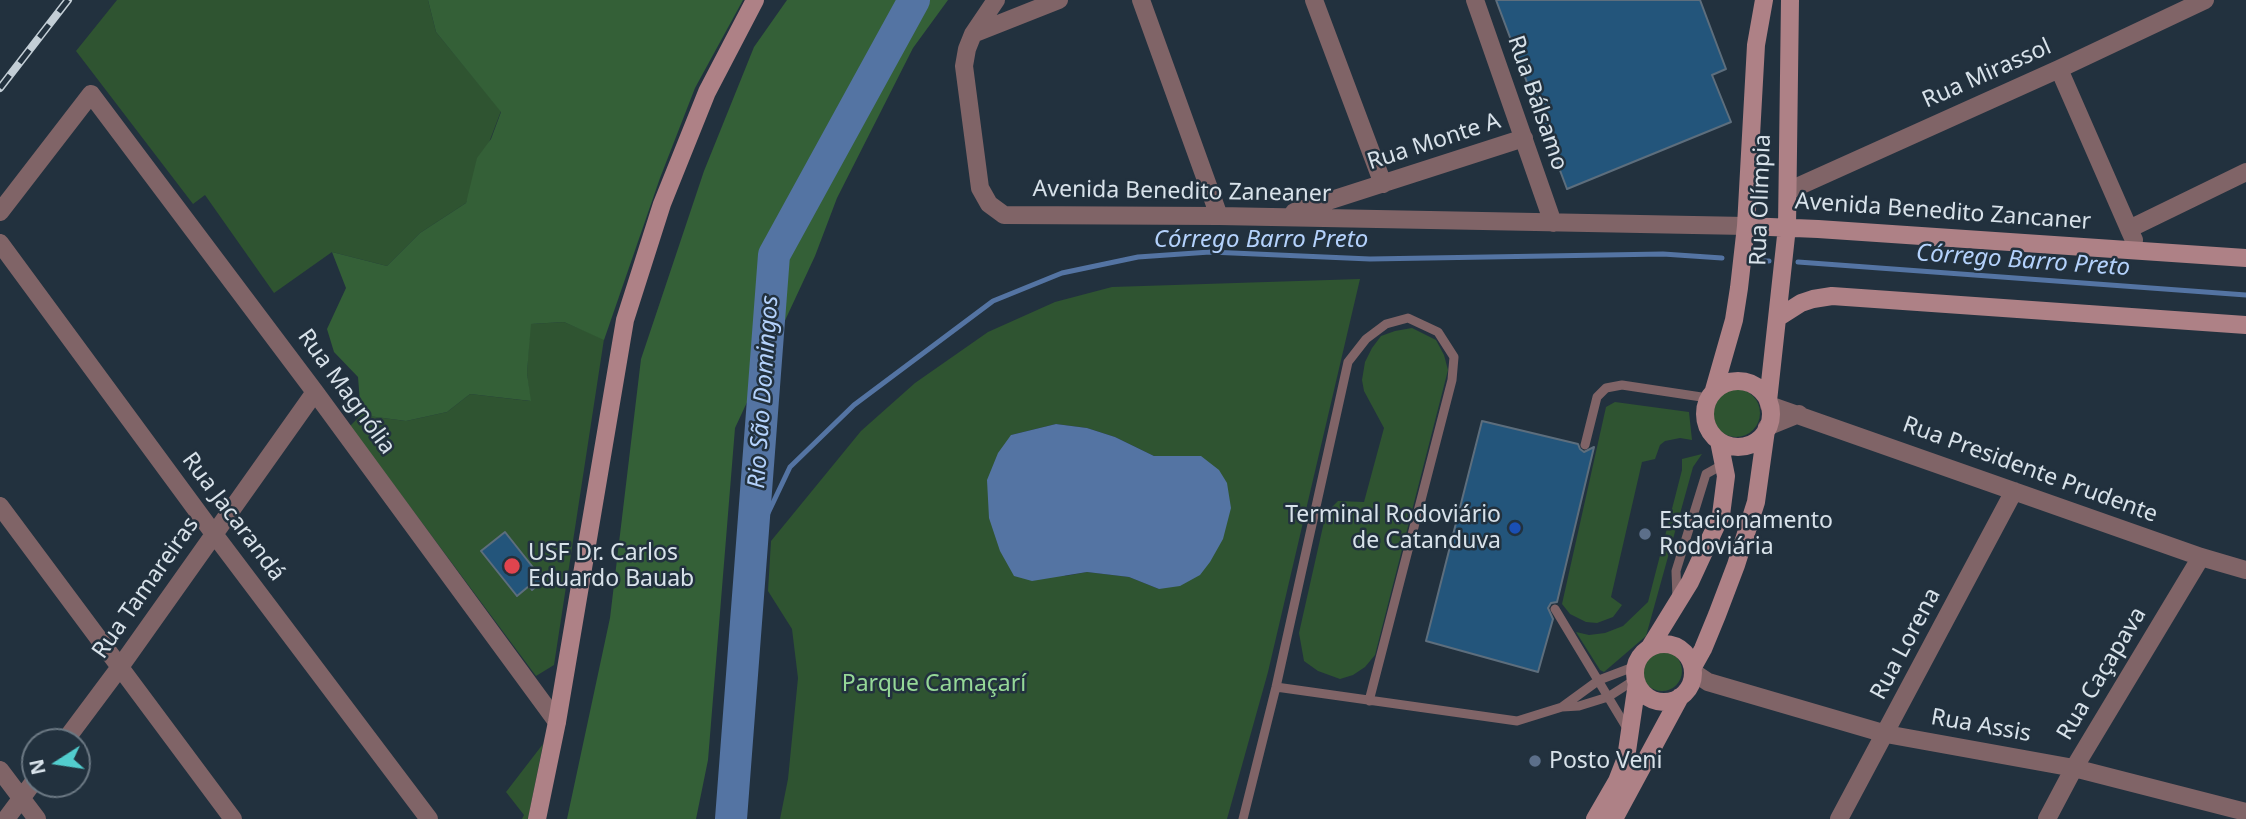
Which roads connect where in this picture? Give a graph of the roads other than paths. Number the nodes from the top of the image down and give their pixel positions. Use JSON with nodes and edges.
{"nodes":[{"id":1,"x":755,"y":0,"type":"edge"},
{"id":2,"x":996,"y":0,"type":"edge"},
{"id":3,"x":1059,"y":0,"type":"edge"},
{"id":4,"x":1141,"y":0,"type":"edge"},
{"id":5,"x":1314,"y":0,"type":"edge"},
{"id":6,"x":1475,"y":0,"type":"edge"},
{"id":7,"x":1764,"y":0,"type":"edge"},
{"id":8,"x":1790,"y":0,"type":"edge"},
{"id":9,"x":2205,"y":0,"type":"edge"},
{"id":10,"x":973,"y":34,"type":"junction"},
{"id":11,"x":2059,"y":69,"type":"junction"},
{"id":12,"x":1524,"y":138,"type":"junction"},
{"id":13,"x":2246,"y":172,"type":"edge"},
{"id":14,"x":1383,"y":184,"type":"junction"},
{"id":15,"x":1788,"y":191,"type":"junction"},
{"id":16,"x":0,"y":212,"type":"edge"},
{"id":17,"x":1219,"y":216,"type":"junction"},
{"id":18,"x":1280,"y":217,"type":"junction"},
{"id":19,"x":1553,"y":223,"type":"junction"},
{"id":20,"x":1746,"y":226,"type":"junction"},
{"id":21,"x":1787,"y":227,"type":"junction"},
{"id":22,"x":2129,"y":229,"type":"junction"},
{"id":23,"x":0,"y":243,"type":"edge"},
{"id":24,"x":2138,"y":249,"type":"junction"},
{"id":25,"x":2246,"y":258,"type":"edge"},
{"id":26,"x":1779,"y":317,"type":"junction"},
{"id":27,"x":2246,"y":325,"type":"edge"},
{"id":28,"x":315,"y":392,"type":"junction"},
{"id":29,"x":1711,"y":394,"type":"junction"},
{"id":30,"x":1769,"y":403,"type":"junction"},
{"id":31,"x":1799,"y":414,"type":"junction"},
{"id":32,"x":1767,"y":428,"type":"junction"},
{"id":33,"x":1719,"y":441,"type":"junction"},
{"id":34,"x":1585,"y":445,"type":"dead end"},
{"id":35,"x":1724,"y":464,"type":"junction"},
{"id":36,"x":2014,"y":491,"type":"junction"},
{"id":37,"x":0,"y":506,"type":"edge"},
{"id":38,"x":214,"y":534,"type":"junction"},
{"id":39,"x":2201,"y":557,"type":"junction"},
{"id":40,"x":2246,"y":570,"type":"edge"},
{"id":41,"x":1677,"y":603,"type":"junction"},
{"id":42,"x":1555,"y":609,"type":"dead end"},
{"id":43,"x":1650,"y":647,"type":"junction"},
{"id":44,"x":121,"y":667,"type":"junction"},
{"id":45,"x":1636,"y":676,"type":"junction"},
{"id":46,"x":1600,"y":680,"type":"junction"},
{"id":47,"x":1693,"y":681,"type":"junction"},
{"id":48,"x":1276,"y":687,"type":"junction"},
{"id":49,"x":1608,"y":696,"type":"junction"},
{"id":50,"x":1369,"y":701,"type":"junction"},
{"id":51,"x":1562,"y":707,"type":"junction"},
{"id":52,"x":557,"y":722,"type":"junction"},
{"id":53,"x":75,"y":728,"type":"edge"},
{"id":54,"x":1630,"y":733,"type":"junction"},
{"id":55,"x":1886,"y":734,"type":"junction"},
{"id":56,"x":2074,"y":768,"type":"junction"},
{"id":57,"x":0,"y":770,"type":"edge"},
{"id":58,"x":21,"y":798,"type":"junction"},
{"id":59,"x":2246,"y":812,"type":"edge"},
{"id":60,"x":6,"y":819,"type":"edge"},
{"id":61,"x":37,"y":819,"type":"edge"},
{"id":62,"x":233,"y":819,"type":"edge"},
{"id":63,"x":429,"y":819,"type":"edge"},
{"id":64,"x":537,"y":819,"type":"edge"},
{"id":65,"x":1243,"y":819,"type":"edge"},
{"id":66,"x":1595,"y":819,"type":"edge"},
{"id":67,"x":1614,"y":819,"type":"edge"},
{"id":68,"x":1839,"y":819,"type":"edge"},
{"id":69,"x":2047,"y":819,"type":"edge"}],
"edges":[{"from":1,"to":52,"type":"main road"},
{"from":2,"to":10,"type":"street","name":"Avenida Benedito Zaneaner"},
{"from":3,"to":10,"type":"street"},
{"from":4,"to":17,"type":"street"},
{"from":5,"to":14,"type":"street"},
{"from":6,"to":12,"type":"street","name":"Rua Bálsamo"},
{"from":7,"to":20,"type":"main road","name":"Rua Olímpia"},
{"from":8,"to":15,"type":"main road","name":"Rua Olímpia"},
{"from":9,"to":11,"type":"street","name":"Rua Mirassol"},
{"from":10,"to":17,"type":"street","name":"Avenida Benedito Zaneaner"},
{"from":11,"to":15,"type":"street","name":"Rua Mirassol"},
{"from":11,"to":22,"type":"street"},
{"from":12,"to":14,"type":"street","name":"Rua Monte A"},
{"from":12,"to":19,"type":"street","name":"Rua Bálsamo"},
{"from":13,"to":22,"type":"street"},
{"from":14,"to":18,"type":"street","name":"Rua Monte A"},
{"from":15,"to":21,"type":"main road","name":"Rua Olímpia"},
{"from":16,"to":28,"type":"street","name":"Rua Magnólia"},
{"from":17,"to":18,"type":"street","name":"Avenida Benedito Zaneaner"},
{"from":18,"to":19,"type":"street","name":"Avenida Benedito Zaneaner"},
{"from":19,"to":20,"type":"street","name":"Avenida Benedito Zancaner"},
{"from":20,"to":21,"type":"main road","name":"Avenida Benedito Zancaner"},
{"from":20,"to":29,"type":"main road","name":"Rua Olímpia"},
{"from":21,"to":24,"type":"main road","name":"Avenida Benedito Zancaner"},
{"from":21,"to":26,"type":"main road","name":"Rua Olímpia"},
{"from":22,"to":24,"type":"street"},
{"from":23,"to":38,"type":"street","name":"Rua Jacarandá"},
{"from":24,"to":25,"type":"main road","name":"Avenida Benedito Zancaner"},
{"from":26,"to":27,"type":"main road"},
{"from":26,"to":30,"type":"main road","name":"Rua Olímpia"},
{"from":28,"to":38,"type":"street","name":"Rua Tamareiras"},
{"from":28,"to":52,"type":"street","name":"Rua Magnólia"},
{"from":29,"to":30,"type":"main road"},
{"from":29,"to":33,"type":"main road"},
{"from":29,"to":34,"type":"lane"},
{"from":30,"to":31,"type":"street","name":"Rua Presidente Prudente"},
{"from":30,"to":32,"type":"main road"},
{"from":31,"to":32,"type":"street"},
{"from":31,"to":36,"type":"street","name":"Rua Presidente Prudente"},
{"from":32,"to":33,"type":"main road"},
{"from":32,"to":47,"type":"main road"},
{"from":33,"to":35,"type":"main road"},
{"from":35,"to":41,"type":"main road"},
{"from":35,"to":41,"type":"lane"},
{"from":36,"to":39,"type":"street","name":"Rua Presidente Prudente"},
{"from":36,"to":55,"type":"street","name":"Rua Lorena"},
{"from":37,"to":44,"type":"street"},
{"from":38,"to":44,"type":"street","name":"Rua Tamareiras"},
{"from":38,"to":63,"type":"street","name":"Rua Jacarandá"},
{"from":39,"to":40,"type":"street","name":"Rua Presidente Prudente"},
{"from":39,"to":56,"type":"street","name":"Rua Caçapava"},
{"from":41,"to":43,"type":"main road"},
{"from":42,"to":46,"type":"lane"},
{"from":43,"to":45,"type":"main road"},
{"from":43,"to":47,"type":"main road"},
{"from":44,"to":53,"type":"street","name":"Rua Tamareiras"},
{"from":44,"to":62,"type":"street"},
{"from":45,"to":46,"type":"lane"},
{"from":45,"to":47,"type":"main road"},
{"from":45,"to":49,"type":"lane"},
{"from":45,"to":54,"type":"main road"},
{"from":46,"to":49,"type":"lane"},
{"from":46,"to":51,"type":"lane"},
{"from":47,"to":55,"type":"street","name":"Rua Assis"},
{"from":47,"to":67,"type":"main road"},
{"from":48,"to":50,"type":"lane"},
{"from":48,"to":50,"type":"lane"},
{"from":48,"to":65,"type":"lane"},
{"from":49,"to":51,"type":"lane"},
{"from":49,"to":54,"type":"lane"},
{"from":50,"to":51,"type":"lane"},
{"from":52,"to":64,"type":"main road"},
{"from":54,"to":66,"type":"main road"},
{"from":55,"to":56,"type":"street","name":"Rua Assis"},
{"from":55,"to":68,"type":"street","name":"Rua Lorena"},
{"from":56,"to":59,"type":"street","name":"Rua Assis"},
{"from":56,"to":69,"type":"street","name":"Rua Caçapava"},
{"from":57,"to":58,"type":"street"},
{"from":58,"to":60,"type":"street"},
{"from":58,"to":61,"type":"street"}]}
